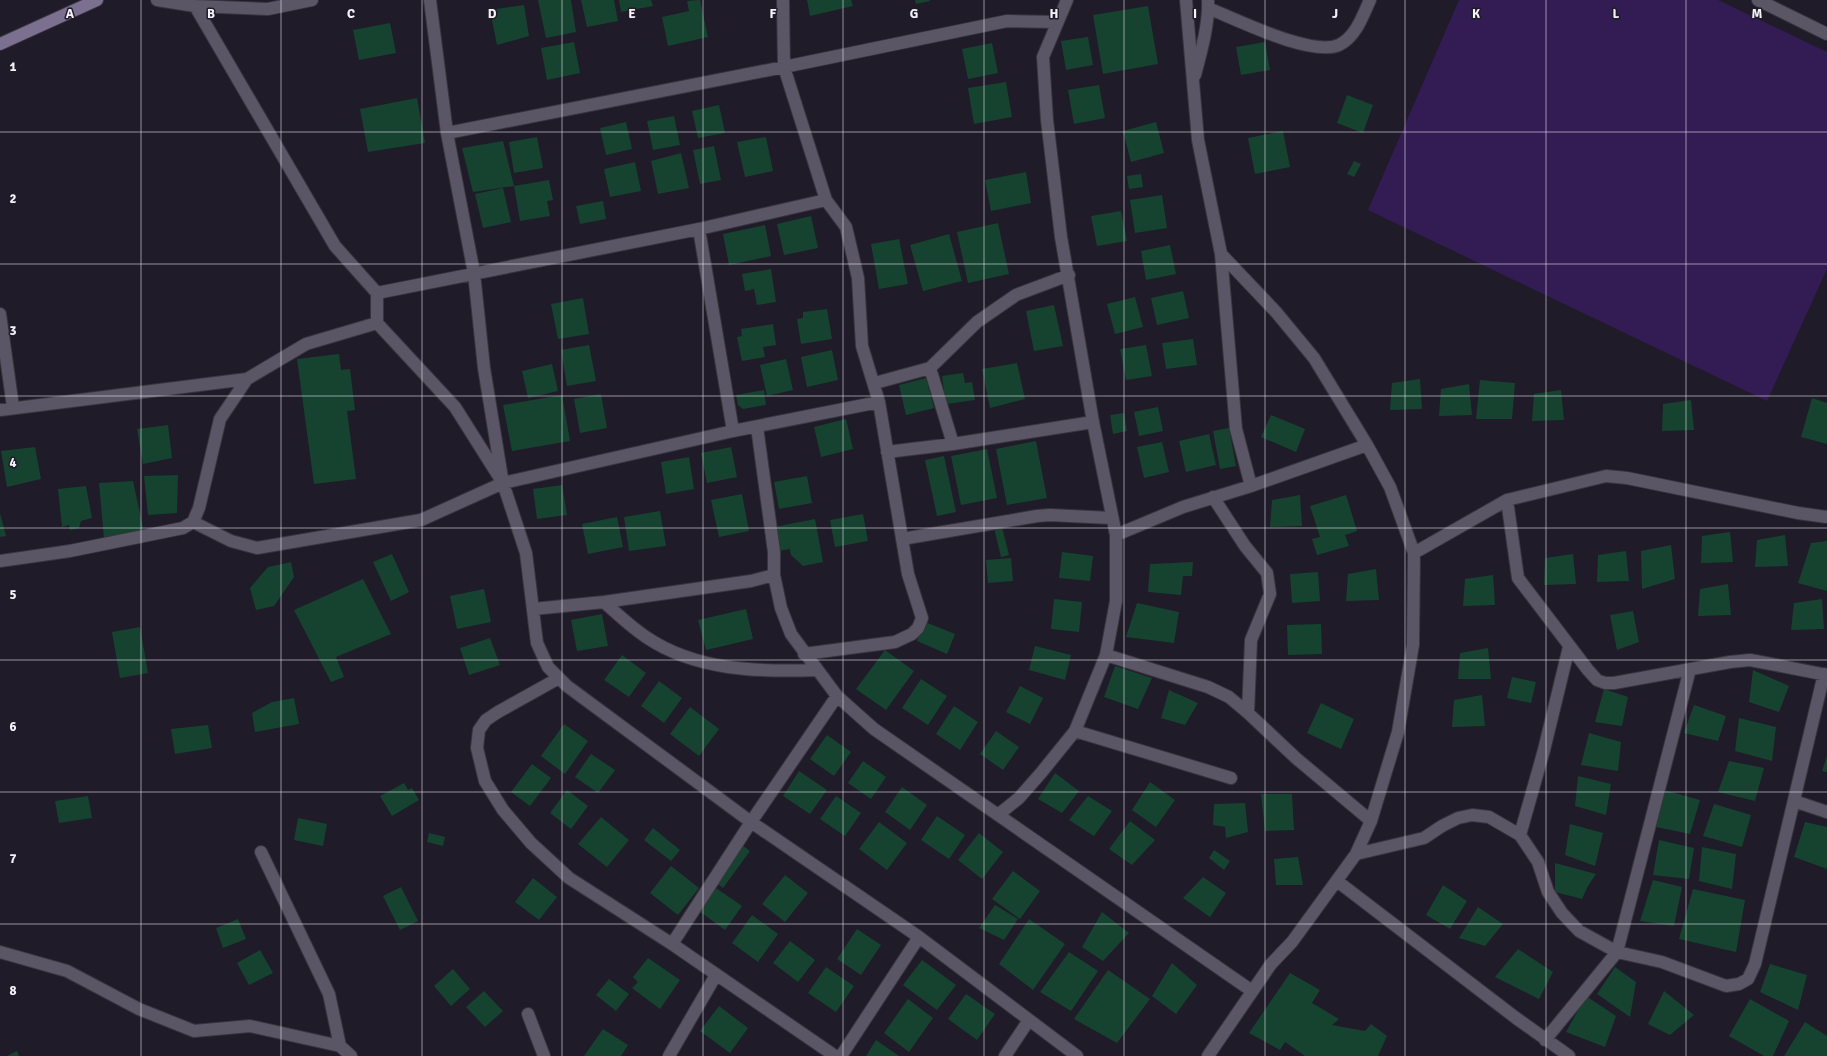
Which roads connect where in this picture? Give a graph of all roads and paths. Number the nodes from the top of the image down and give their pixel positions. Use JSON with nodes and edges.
{"nodes":[{"id":1,"x":98,"y":0,"type":"edge"},
{"id":2,"x":157,"y":0,"type":"edge"},
{"id":3,"x":312,"y":0,"type":"edge"},
{"id":4,"x":430,"y":0,"type":"edge"},
{"id":5,"x":783,"y":0,"type":"edge"},
{"id":6,"x":1067,"y":0,"type":"edge"},
{"id":7,"x":1186,"y":0,"type":"edge"},
{"id":8,"x":1370,"y":0,"type":"edge"},
{"id":9,"x":1762,"y":1,"type":"edge"},
{"id":10,"x":1208,"y":4,"type":"edge"},
{"id":11,"x":195,"y":6,"type":"junction"},
{"id":12,"x":1056,"y":22,"type":"junction"},
{"id":13,"x":1827,"y":34,"type":"edge"},
{"id":14,"x":0,"y":44,"type":"edge"},
{"id":15,"x":784,"y":67,"type":"junction"},
{"id":16,"x":1193,"y":82,"type":"junction"},
{"id":17,"x":447,"y":133,"type":"junction"},
{"id":18,"x":826,"y":200,"type":"junction"},
{"id":19,"x":699,"y":229,"type":"junction"},
{"id":20,"x":1221,"y":254,"type":"junction"},
{"id":21,"x":474,"y":273,"type":"junction"},
{"id":22,"x":1069,"y":275,"type":"junction"},
{"id":23,"x":377,"y":293,"type":"junction"},
{"id":24,"x":0,"y":314,"type":"edge"},
{"id":25,"x":377,"y":323,"type":"junction"},
{"id":26,"x":930,"y":368,"type":"junction"},
{"id":27,"x":247,"y":379,"type":"junction"},
{"id":28,"x":874,"y":384,"type":"junction"},
{"id":29,"x":879,"y":402,"type":"junction"},
{"id":30,"x":13,"y":407,"type":"junction"},
{"id":31,"x":0,"y":410,"type":"edge"},
{"id":32,"x":1093,"y":422,"type":"junction"},
{"id":33,"x":757,"y":427,"type":"junction"},
{"id":34,"x":733,"y":432,"type":"junction"},
{"id":35,"x":953,"y":444,"type":"junction"},
{"id":36,"x":1366,"y":445,"type":"junction"},
{"id":37,"x":887,"y":452,"type":"junction"},
{"id":38,"x":503,"y":484,"type":"junction"},
{"id":39,"x":1251,"y":486,"type":"junction"},
{"id":40,"x":1213,"y":498,"type":"junction"},
{"id":41,"x":1507,"y":500,"type":"junction"},
{"id":42,"x":1827,"y":517,"type":"edge"},
{"id":43,"x":1111,"y":518,"type":"junction"},
{"id":44,"x":193,"y":522,"type":"junction"},
{"id":45,"x":1116,"y":535,"type":"junction"},
{"id":46,"x":902,"y":539,"type":"junction"},
{"id":47,"x":1414,"y":553,"type":"junction"},
{"id":48,"x":0,"y":561,"type":"edge"},
{"id":49,"x":774,"y":576,"type":"junction"},
{"id":50,"x":604,"y":602,"type":"junction"},
{"id":51,"x":533,"y":609,"type":"junction"},
{"id":52,"x":1569,"y":647,"type":"junction"},
{"id":53,"x":804,"y":654,"type":"junction"},
{"id":54,"x":1106,"y":654,"type":"junction"},
{"id":55,"x":1690,"y":669,"type":"junction"},
{"id":56,"x":817,"y":670,"type":"junction"},
{"id":57,"x":1825,"y":675,"type":"edge"},
{"id":58,"x":559,"y":678,"type":"junction"},
{"id":59,"x":837,"y":696,"type":"junction"},
{"id":60,"x":1248,"y":713,"type":"junction"},
{"id":61,"x":1075,"y":731,"type":"junction"},
{"id":62,"x":1231,"y":778,"type":"dead end"},
{"id":63,"x":1794,"y":801,"type":"junction"},
{"id":64,"x":1827,"y":812,"type":"edge"},
{"id":65,"x":998,"y":814,"type":"junction"},
{"id":66,"x":1371,"y":821,"type":"junction"},
{"id":67,"x":751,"y":822,"type":"junction"},
{"id":68,"x":1520,"y":835,"type":"junction"},
{"id":69,"x":261,"y":852,"type":"dead end"},
{"id":70,"x":1356,"y":854,"type":"junction"},
{"id":71,"x":1337,"y":881,"type":"junction"},
{"id":72,"x":919,"y":937,"type":"junction"},
{"id":73,"x":672,"y":944,"type":"junction"},
{"id":74,"x":0,"y":952,"type":"edge"},
{"id":75,"x":1617,"y":952,"type":"junction"},
{"id":76,"x":716,"y":975,"type":"junction"},
{"id":77,"x":1252,"y":991,"type":"junction"},
{"id":78,"x":528,"y":1014,"type":"dead end"},
{"id":79,"x":1029,"y":1020,"type":"junction"},
{"id":80,"x":1545,"y":1040,"type":"junction"},
{"id":81,"x":340,"y":1046,"type":"junction"},
{"id":82,"x":351,"y":1056,"type":"edge"},
{"id":83,"x":544,"y":1056,"type":"edge"},
{"id":84,"x":669,"y":1056,"type":"edge"},
{"id":85,"x":835,"y":1056,"type":"edge"},
{"id":86,"x":841,"y":1056,"type":"edge"},
{"id":87,"x":1004,"y":1056,"type":"edge"},
{"id":88,"x":1077,"y":1056,"type":"edge"},
{"id":89,"x":1208,"y":1056,"type":"edge"},
{"id":90,"x":1569,"y":1056,"type":"edge"}],
"edges":[{"from":1,"to":14,"type":"street"},
{"from":2,"to":11,"type":"street"},
{"from":3,"to":11,"type":"street"},
{"from":4,"to":17,"type":"street"},
{"from":5,"to":15,"type":"street"},
{"from":6,"to":12,"type":"street"},
{"from":7,"to":16,"type":"street"},
{"from":8,"to":10,"type":"street"},
{"from":9,"to":13,"type":"street"},
{"from":10,"to":16,"type":"street"},
{"from":11,"to":23,"type":"street"},
{"from":12,"to":15,"type":"street"},
{"from":12,"to":22,"type":"street"},
{"from":15,"to":17,"type":"street"},
{"from":15,"to":18,"type":"street"},
{"from":16,"to":20,"type":"street"},
{"from":17,"to":21,"type":"street"},
{"from":18,"to":19,"type":"street"},
{"from":18,"to":28,"type":"street"},
{"from":19,"to":21,"type":"street"},
{"from":19,"to":34,"type":"street"},
{"from":20,"to":36,"type":"street"},
{"from":20,"to":39,"type":"street"},
{"from":21,"to":23,"type":"street"},
{"from":21,"to":38,"type":"street"},
{"from":22,"to":26,"type":"street"},
{"from":22,"to":32,"type":"street"},
{"from":23,"to":25,"type":"street"},
{"from":24,"to":30,"type":"street"},
{"from":25,"to":27,"type":"street"},
{"from":25,"to":38,"type":"street"},
{"from":26,"to":28,"type":"street"},
{"from":26,"to":35,"type":"street"},
{"from":27,"to":30,"type":"street"},
{"from":27,"to":44,"type":"street"},
{"from":28,"to":29,"type":"street"},
{"from":29,"to":33,"type":"street"},
{"from":29,"to":37,"type":"street"},
{"from":30,"to":31,"type":"street"},
{"from":32,"to":35,"type":"street"},
{"from":32,"to":43,"type":"street"},
{"from":33,"to":34,"type":"street"},
{"from":33,"to":49,"type":"street"},
{"from":34,"to":38,"type":"street"},
{"from":35,"to":37,"type":"street"},
{"from":36,"to":39,"type":"street"},
{"from":36,"to":47,"type":"street"},
{"from":37,"to":46,"type":"street"},
{"from":38,"to":44,"type":"street"},
{"from":38,"to":51,"type":"street"},
{"from":39,"to":40,"type":"street"},
{"from":40,"to":45,"type":"street"},
{"from":40,"to":60,"type":"street"},
{"from":41,"to":42,"type":"street"},
{"from":41,"to":47,"type":"street"},
{"from":41,"to":52,"type":"street"},
{"from":43,"to":45,"type":"street"},
{"from":43,"to":46,"type":"street"},
{"from":44,"to":48,"type":"street"},
{"from":45,"to":54,"type":"street"},
{"from":46,"to":53,"type":"street"},
{"from":47,"to":66,"type":"street"},
{"from":49,"to":50,"type":"street"},
{"from":49,"to":53,"type":"street"},
{"from":50,"to":51,"type":"street"},
{"from":50,"to":56,"type":"street"},
{"from":51,"to":58,"type":"street"},
{"from":52,"to":55,"type":"street"},
{"from":52,"to":68,"type":"street"},
{"from":53,"to":56,"type":"street"},
{"from":54,"to":60,"type":"street"},
{"from":54,"to":61,"type":"street"},
{"from":55,"to":57,"type":"street"},
{"from":55,"to":75,"type":"street"},
{"from":56,"to":59,"type":"street"},
{"from":57,"to":63,"type":"street"},
{"from":58,"to":67,"type":"street"},
{"from":58,"to":73,"type":"street"},
{"from":59,"to":65,"type":"street"},
{"from":59,"to":67,"type":"street"},
{"from":60,"to":66,"type":"street"},
{"from":61,"to":62,"type":"street"},
{"from":61,"to":65,"type":"street"},
{"from":63,"to":64,"type":"street"},
{"from":63,"to":75,"type":"street"},
{"from":65,"to":77,"type":"street"},
{"from":66,"to":70,"type":"street"},
{"from":67,"to":72,"type":"street"},
{"from":67,"to":73,"type":"street"},
{"from":68,"to":70,"type":"street"},
{"from":68,"to":75,"type":"street"},
{"from":69,"to":81,"type":"street"},
{"from":70,"to":71,"type":"street"},
{"from":71,"to":77,"type":"street"},
{"from":71,"to":80,"type":"street"},
{"from":72,"to":79,"type":"street"},
{"from":72,"to":86,"type":"street"},
{"from":73,"to":76,"type":"street"},
{"from":74,"to":81,"type":"street"},
{"from":75,"to":80,"type":"street"},
{"from":76,"to":84,"type":"street"},
{"from":76,"to":85,"type":"street"},
{"from":77,"to":89,"type":"street"},
{"from":78,"to":83,"type":"street"},
{"from":79,"to":87,"type":"street"},
{"from":79,"to":88,"type":"street"},
{"from":80,"to":90,"type":"street"},
{"from":81,"to":82,"type":"street"}]}
